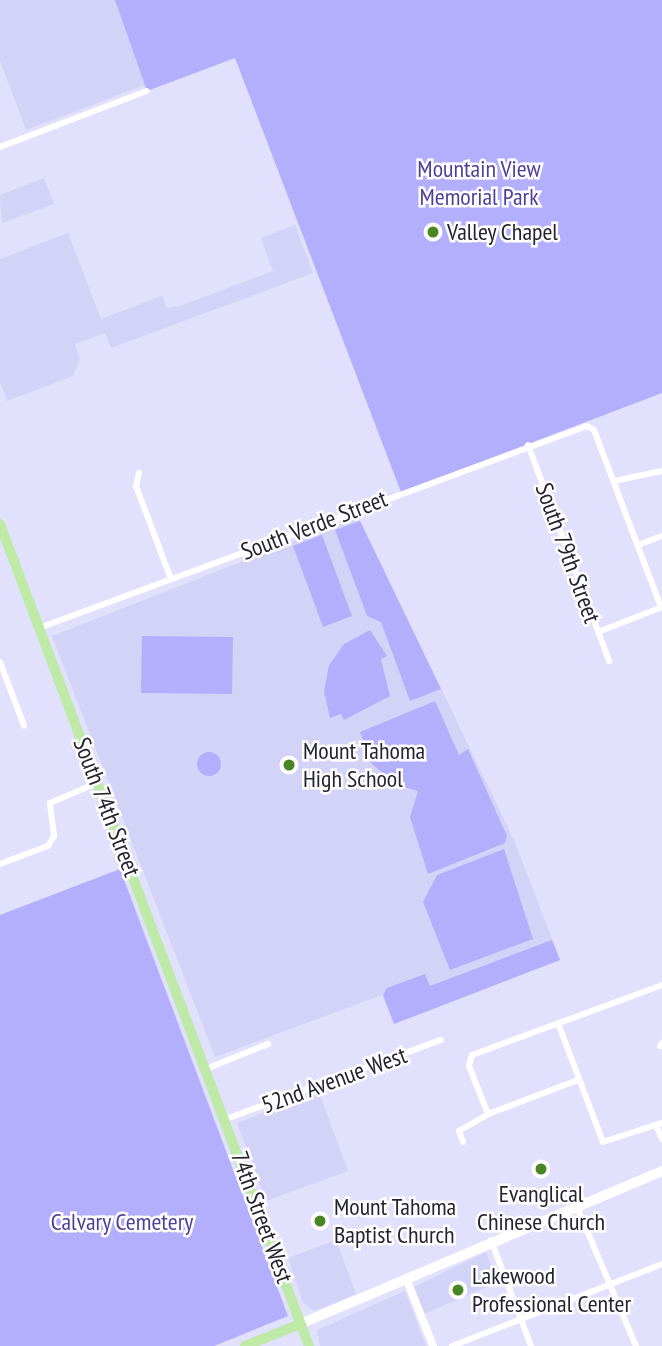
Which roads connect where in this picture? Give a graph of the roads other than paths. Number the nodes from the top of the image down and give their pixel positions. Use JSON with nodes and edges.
{"nodes":[{"id":1,"x":147,"y":91,"type":"dead end"},
{"id":2,"x":0,"y":146,"type":"edge"},
{"id":3,"x":528,"y":444,"type":"junction"},
{"id":4,"x":662,"y":471,"type":"edge"},
{"id":5,"x":139,"y":474,"type":"dead end"},
{"id":6,"x":614,"y":481,"type":"junction"},
{"id":7,"x":0,"y":524,"type":"edge"},
{"id":8,"x":662,"y":536,"type":"edge"},
{"id":9,"x":638,"y":545,"type":"junction"},
{"id":10,"x":4,"y":549,"type":"edge"},
{"id":11,"x":171,"y":579,"type":"junction"},
{"id":12,"x":662,"y":607,"type":"edge"},
{"id":13,"x":39,"y":628,"type":"junction"},
{"id":14,"x":598,"y":632,"type":"junction"},
{"id":15,"x":609,"y":661,"type":"dead end"},
{"id":16,"x":0,"y":662,"type":"edge"},
{"id":17,"x":24,"y":726,"type":"dead end"},
{"id":18,"x":98,"y":783,"type":"junction"},
{"id":19,"x":0,"y":863,"type":"edge"},
{"id":20,"x":662,"y":985,"type":"edge"},
{"id":21,"x":558,"y":1023,"type":"junction"},
{"id":22,"x":441,"y":1040,"type":"dead end"},
{"id":23,"x":268,"y":1044,"type":"dead end"},
{"id":24,"x":206,"y":1069,"type":"junction"},
{"id":25,"x":578,"y":1080,"type":"junction"},
{"id":26,"x":214,"y":1089,"type":"joint"},
{"id":27,"x":488,"y":1114,"type":"junction"},
{"id":28,"x":226,"y":1119,"type":"junction"},
{"id":29,"x":659,"y":1124,"type":"edge"},
{"id":30,"x":662,"y":1139,"type":"edge"},
{"id":31,"x":463,"y":1142,"type":"dead end"},
{"id":32,"x":662,"y":1171,"type":"edge"},
{"id":33,"x":576,"y":1205,"type":"junction"},
{"id":34,"x":491,"y":1239,"type":"junction"},
{"id":35,"x":662,"y":1264,"type":"edge"},
{"id":36,"x":406,"y":1278,"type":"junction"},
{"id":37,"x":608,"y":1285,"type":"junction"},
{"id":38,"x":521,"y":1319,"type":"junction"},
{"id":39,"x":300,"y":1324,"type":"junction"},
{"id":40,"x":245,"y":1346,"type":"edge"},
{"id":41,"x":309,"y":1346,"type":"edge"},
{"id":42,"x":433,"y":1346,"type":"edge"},
{"id":43,"x":452,"y":1346,"type":"edge"},
{"id":44,"x":531,"y":1346,"type":"edge"},
{"id":45,"x":636,"y":1346,"type":"edge"}],
"edges":[{"from":1,"to":2,"type":"street"},
{"from":3,"to":6,"type":"street","name":"South Verde Street"},
{"from":3,"to":11,"type":"street","name":"South Verde Street"},
{"from":3,"to":14,"type":"street","name":"South 79th Street"},
{"from":4,"to":6,"type":"street"},
{"from":5,"to":11,"type":"street"},
{"from":6,"to":9,"type":"street"},
{"from":7,"to":10,"type":"main road","name":"South 74th Street"},
{"from":8,"to":9,"type":"street"},
{"from":9,"to":12,"type":"street"},
{"from":10,"to":13,"type":"main road","name":"South 74th Street"},
{"from":11,"to":13,"type":"street","name":"South Verde Street"},
{"from":12,"to":14,"type":"street"},
{"from":13,"to":18,"type":"main road","name":"South 74th Street"},
{"from":14,"to":15,"type":"street","name":"South 79th Street"},
{"from":16,"to":17,"type":"street"},
{"from":18,"to":19,"type":"street"},
{"from":18,"to":24,"type":"main road","name":"South 74th Street"},
{"from":20,"to":21,"type":"street"},
{"from":21,"to":25,"type":"street"},
{"from":21,"to":27,"type":"street"},
{"from":22,"to":28,"type":"street","name":"52nd Avenue West"},
{"from":23,"to":24,"type":"street"},
{"from":24,"to":26,"type":"main road","name":"South 74th Street"},
{"from":25,"to":27,"type":"street"},
{"from":25,"to":29,"type":"street"},
{"from":26,"to":28,"type":"main road","name":"74th Street West"},
{"from":27,"to":31,"type":"street"},
{"from":28,"to":39,"type":"main road","name":"74th Street West"},
{"from":29,"to":30,"type":"street"},
{"from":32,"to":33,"type":"main road"},
{"from":33,"to":34,"type":"main road"},
{"from":33,"to":37,"type":"street"},
{"from":34,"to":36,"type":"main road"},
{"from":34,"to":38,"type":"street"},
{"from":35,"to":37,"type":"street"},
{"from":36,"to":39,"type":"main road"},
{"from":36,"to":42,"type":"street"},
{"from":37,"to":38,"type":"street"},
{"from":37,"to":45,"type":"street"},
{"from":38,"to":43,"type":"street"},
{"from":38,"to":44,"type":"street"},
{"from":39,"to":40,"type":"main road"},
{"from":39,"to":41,"type":"main road","name":"74th Street West"}]}
